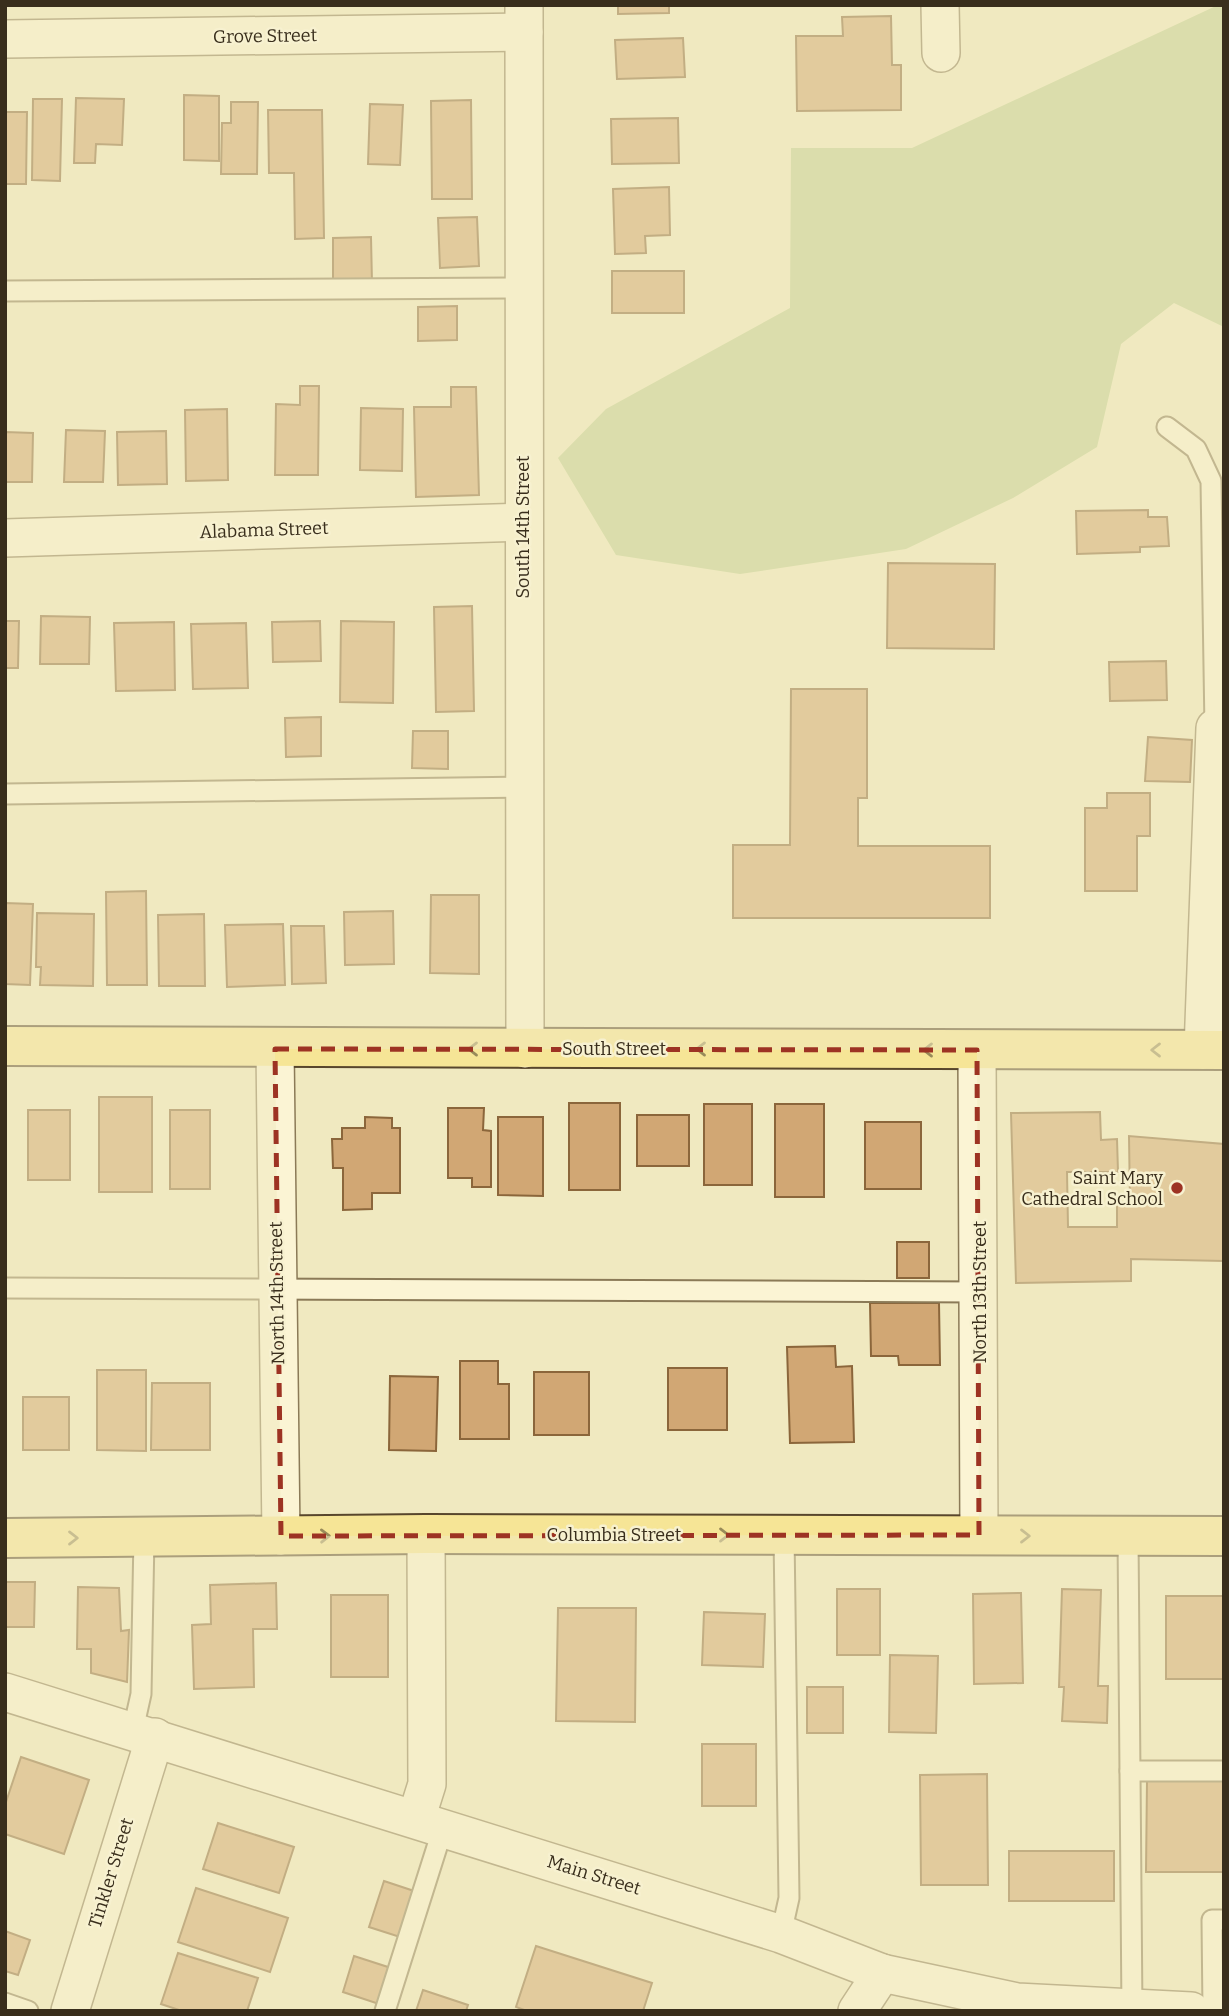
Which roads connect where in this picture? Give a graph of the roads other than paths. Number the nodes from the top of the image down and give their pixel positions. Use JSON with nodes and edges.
{"nodes":[{"id":1,"x":940,"y":5,"type":"edge"},
{"id":2,"x":524,"y":19,"type":"edge"},
{"id":3,"x":5,"y":40,"type":"edge"},
{"id":4,"x":941,"y":53,"type":"dead end"},
{"id":5,"x":523,"y":288,"type":"junction"},
{"id":6,"x":5,"y":291,"type":"edge"},
{"id":7,"x":1167,"y":427,"type":"dead end"},
{"id":8,"x":523,"y":522,"type":"junction"},
{"id":9,"x":5,"y":538,"type":"edge"},
{"id":10,"x":1214,"y":728,"type":"joint"},
{"id":11,"x":524,"y":787,"type":"junction"},
{"id":12,"x":5,"y":794,"type":"edge"},
{"id":13,"x":5,"y":1046,"type":"edge"},
{"id":14,"x":275,"y":1049,"type":"junction"},
{"id":15,"x":525,"y":1049,"type":"junction"},
{"id":16,"x":977,"y":1050,"type":"junction"},
{"id":17,"x":1213,"y":1050,"type":"edge"},
{"id":18,"x":5,"y":1288,"type":"edge"},
{"id":19,"x":277,"y":1291,"type":"junction"},
{"id":20,"x":980,"y":1292,"type":"junction"},
{"id":21,"x":426,"y":1534,"type":"junction"},
{"id":22,"x":784,"y":1535,"type":"junction"},
{"id":23,"x":979,"y":1535,"type":"junction"},
{"id":24,"x":281,"y":1536,"type":"junction"},
{"id":25,"x":1128,"y":1536,"type":"junction"},
{"id":26,"x":1224,"y":1536,"type":"edge"},
{"id":27,"x":144,"y":1537,"type":"junction"},
{"id":28,"x":5,"y":1538,"type":"edge"},
{"id":29,"x":5,"y":1692,"type":"edge"},
{"id":30,"x":144,"y":1733,"type":"junction"},
{"id":31,"x":1130,"y":1771,"type":"junction"},
{"id":32,"x":1224,"y":1771,"type":"edge"},
{"id":33,"x":429,"y":1823,"type":"junction"},
{"id":34,"x":1224,"y":1920,"type":"edge"},
{"id":35,"x":781,"y":1934,"type":"junction"},
{"id":36,"x":882,"y":1973,"type":"junction"},
{"id":37,"x":5,"y":2003,"type":"edge"},
{"id":38,"x":1132,"y":2010,"type":"edge"},
{"id":39,"x":28,"y":2011,"type":"edge"},
{"id":40,"x":70,"y":2011,"type":"edge"},
{"id":41,"x":385,"y":2011,"type":"edge"},
{"id":42,"x":857,"y":2011,"type":"edge"},
{"id":43,"x":1191,"y":2011,"type":"edge"},
{"id":44,"x":1213,"y":2011,"type":"edge"}],
"edges":[{"from":1,"to":4,"type":"street"},
{"from":2,"to":3,"type":"street","name":"Grove Street"},
{"from":2,"to":5,"type":"street","name":"South 14th Street"},
{"from":5,"to":6,"type":"lane"},
{"from":5,"to":8,"type":"street","name":"South 14th Street"},
{"from":7,"to":10,"type":"lane"},
{"from":8,"to":9,"type":"street","name":"Alabama Street"},
{"from":8,"to":11,"type":"street","name":"South 14th Street"},
{"from":10,"to":17,"type":"street"},
{"from":11,"to":12,"type":"lane"},
{"from":11,"to":15,"type":"street","name":"South 14th Street"},
{"from":13,"to":14,"type":"main road","name":"South Street"},
{"from":15,"to":14,"type":"main road","name":"South Street","one_way":true},
{"from":14,"to":19,"type":"street","name":"North 14th Street"},
{"from":16,"to":15,"type":"main road","name":"South Street","one_way":true},
{"from":17,"to":16,"type":"main road","name":"South Street","one_way":true},
{"from":16,"to":20,"type":"street","name":"North 13th Street"},
{"from":18,"to":19,"type":"lane"},
{"from":19,"to":20,"type":"lane"},
{"from":19,"to":24,"type":"street","name":"North 14th Street"},
{"from":20,"to":23,"type":"street","name":"North 13th Street"},
{"from":21,"to":22,"type":"main road","name":"Columbia Street","one_way":true},
{"from":24,"to":21,"type":"main road","name":"Columbia Street","one_way":true},
{"from":21,"to":33,"type":"street"},
{"from":22,"to":23,"type":"main road","name":"Columbia Street"},
{"from":22,"to":35,"type":"lane"},
{"from":23,"to":25,"type":"main road","name":"Columbia Street","one_way":true},
{"from":24,"to":27,"type":"main road","name":"Columbia Street"},
{"from":25,"to":26,"type":"main road","name":"Columbia Street"},
{"from":25,"to":31,"type":"lane"},
{"from":28,"to":27,"type":"main road","name":"Columbia Street","one_way":true},
{"from":27,"to":30,"type":"lane"},
{"from":29,"to":30,"type":"street","name":"Main Street"},
{"from":30,"to":33,"type":"street","name":"Main Street"},
{"from":30,"to":40,"type":"street","name":"Tinkler Street"},
{"from":31,"to":32,"type":"lane"},
{"from":31,"to":38,"type":"lane"},
{"from":33,"to":35,"type":"street","name":"Main Street"},
{"from":33,"to":41,"type":"lane"},
{"from":34,"to":44,"type":"lane"},
{"from":35,"to":36,"type":"street","name":"Main Street"},
{"from":36,"to":38,"type":"street","name":"Main Street"},
{"from":36,"to":42,"type":"street"},
{"from":37,"to":39,"type":"lane"},
{"from":38,"to":43,"type":"street","name":"Main Street"}]}
